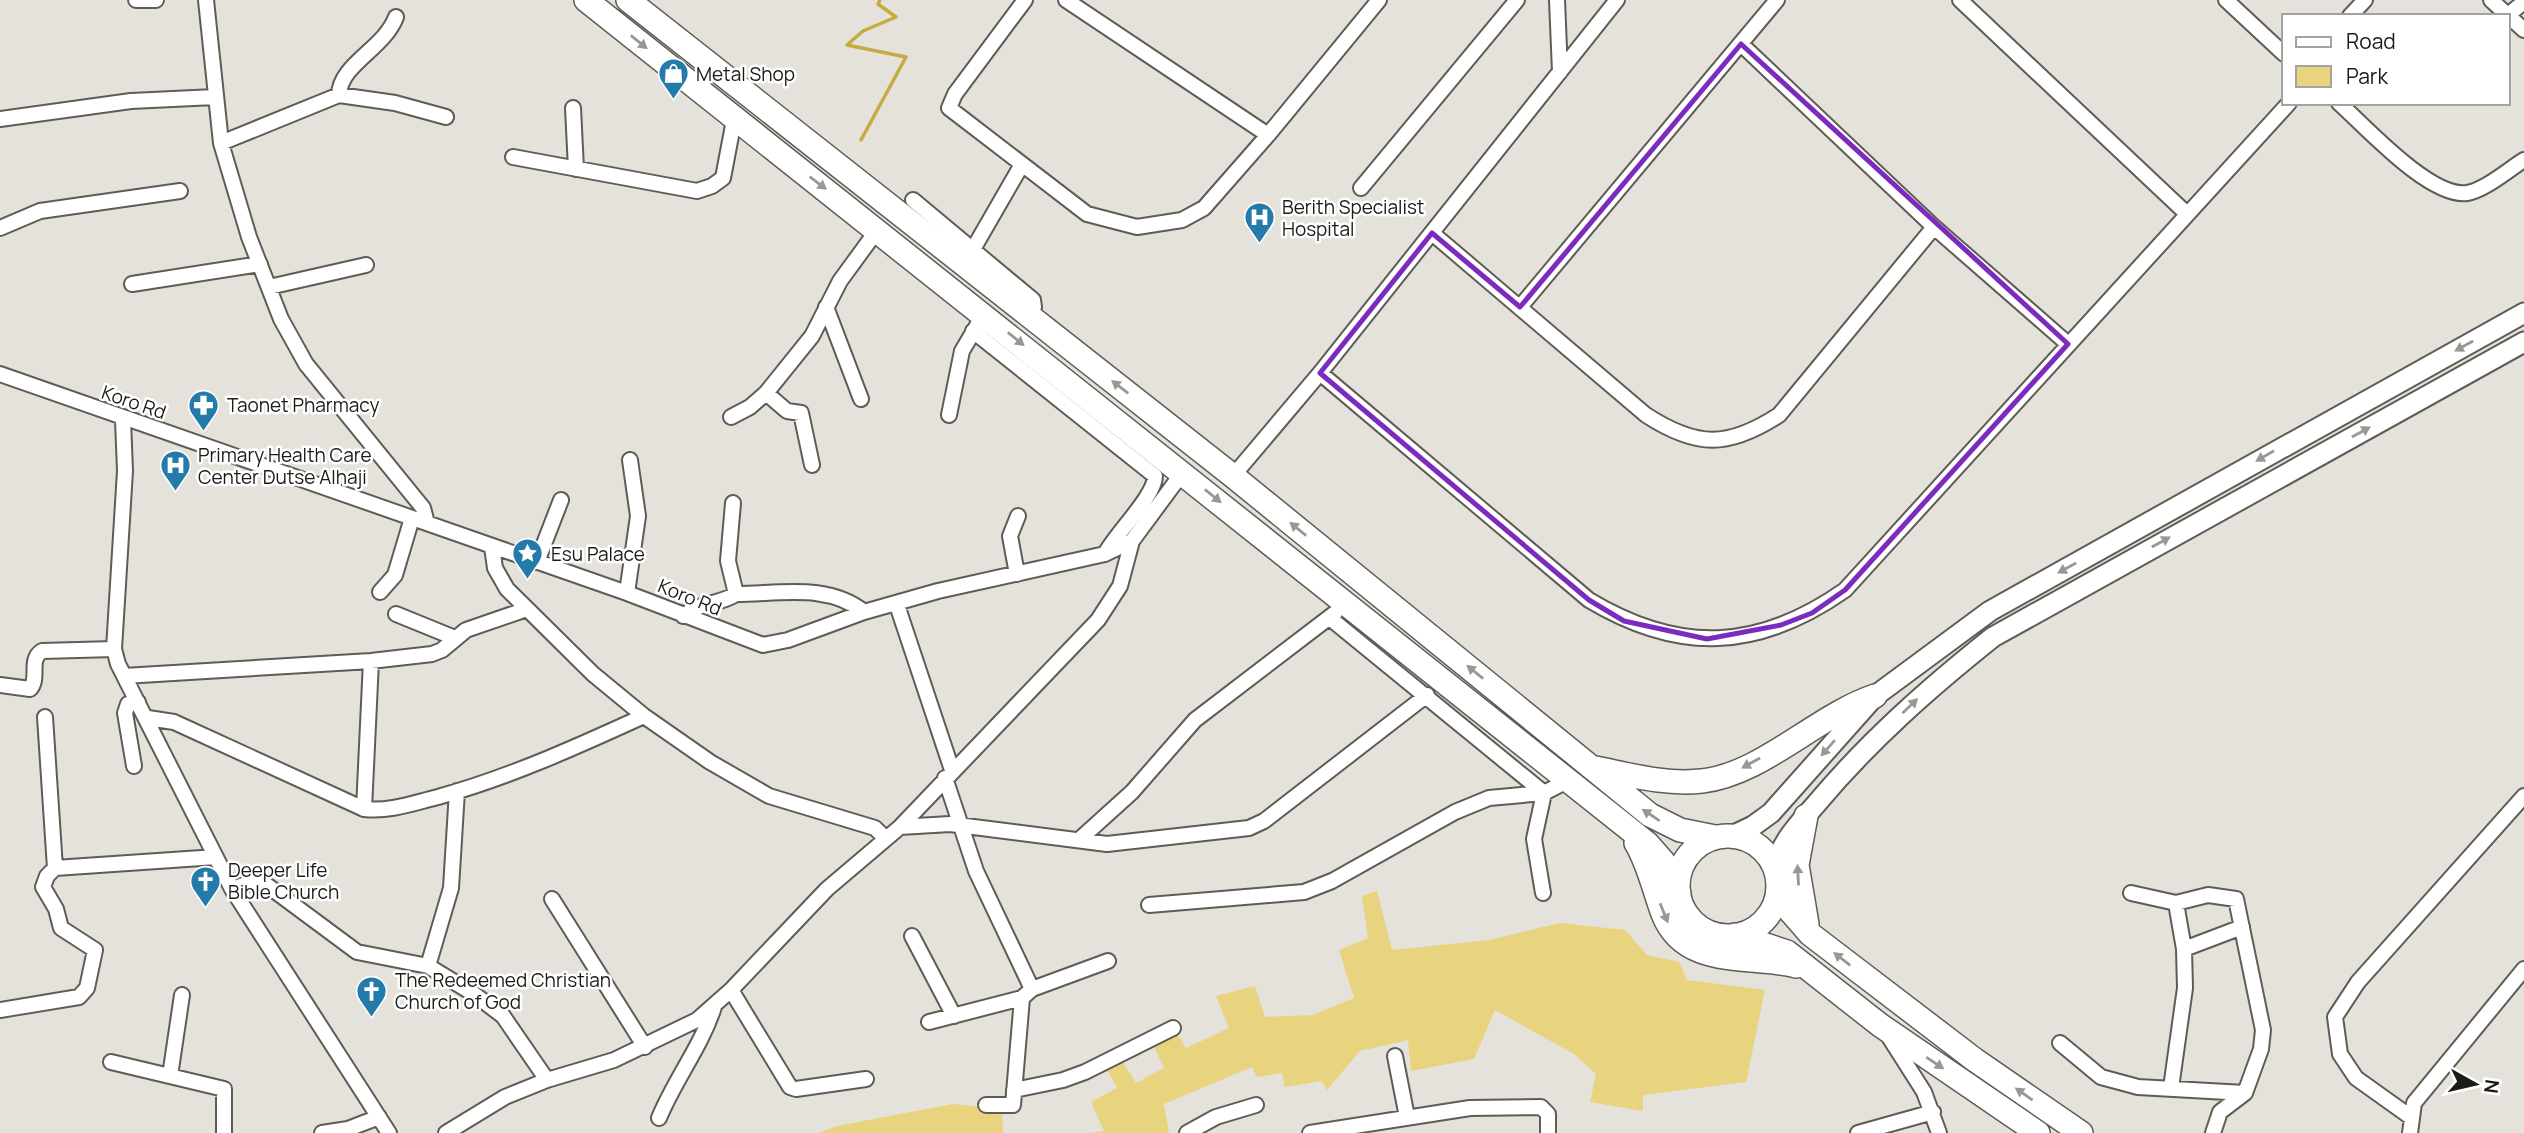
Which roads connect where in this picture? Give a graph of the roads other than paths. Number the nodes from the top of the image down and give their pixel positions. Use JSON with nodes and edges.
{"nodes":[{"id":1,"x":136,"y":0,"type":"edge"},
{"id":2,"x":156,"y":0,"type":"edge"},
{"id":3,"x":205,"y":0,"type":"edge"},
{"id":4,"x":586,"y":0,"type":"edge"},
{"id":5,"x":628,"y":0,"type":"edge"},
{"id":6,"x":1025,"y":0,"type":"edge"},
{"id":7,"x":1066,"y":0,"type":"edge"},
{"id":8,"x":1378,"y":0,"type":"edge"},
{"id":9,"x":1517,"y":0,"type":"edge"},
{"id":10,"x":1557,"y":0,"type":"edge"},
{"id":11,"x":1617,"y":0,"type":"edge"},
{"id":12,"x":1777,"y":0,"type":"edge"},
{"id":13,"x":1960,"y":0,"type":"edge"},
{"id":14,"x":2226,"y":0,"type":"edge"},
{"id":15,"x":2365,"y":0,"type":"edge"},
{"id":16,"x":2491,"y":0,"type":"edge"},
{"id":17,"x":2524,"y":2,"type":"edge"},
{"id":18,"x":2352,"y":14,"type":"edge"},
{"id":19,"x":2507,"y":14,"type":"edge"},
{"id":20,"x":2509,"y":14,"type":"edge"},
{"id":21,"x":396,"y":17,"type":"dead end"},
{"id":22,"x":2510,"y":17,"type":"edge"},
{"id":23,"x":2524,"y":30,"type":"edge"},
{"id":24,"x":1741,"y":44,"type":"junction"},
{"id":25,"x":2282,"y":52,"type":"edge"},
{"id":26,"x":1560,"y":72,"type":"junction"},
{"id":27,"x":340,"y":95,"type":"junction"},
{"id":28,"x":215,"y":97,"type":"junction"},
{"id":29,"x":2287,"y":105,"type":"edge"},
{"id":30,"x":2341,"y":105,"type":"edge"},
{"id":31,"x":573,"y":108,"type":"dead end"},
{"id":32,"x":446,"y":117,"type":"dead end"},
{"id":33,"x":0,"y":119,"type":"edge"},
{"id":34,"x":734,"y":120,"type":"junction"},
{"id":35,"x":1268,"y":135,"type":"junction"},
{"id":36,"x":221,"y":143,"type":"junction"},
{"id":37,"x":513,"y":157,"type":"dead end"},
{"id":38,"x":2524,"y":160,"type":"edge"},
{"id":39,"x":1021,"y":166,"type":"junction"},
{"id":40,"x":576,"y":169,"type":"junction"},
{"id":41,"x":1361,"y":188,"type":"dead end"},
{"id":42,"x":180,"y":191,"type":"dead end"},
{"id":43,"x":913,"y":200,"type":"dead end"},
{"id":44,"x":2187,"y":214,"type":"junction"},
{"id":45,"x":1934,"y":227,"type":"junction"},
{"id":46,"x":0,"y":228,"type":"edge"},
{"id":47,"x":878,"y":229,"type":"junction"},
{"id":48,"x":1432,"y":233,"type":"junction"},
{"id":49,"x":972,"y":251,"type":"junction"},
{"id":50,"x":260,"y":264,"type":"junction"},
{"id":51,"x":366,"y":265,"type":"dead end"},
{"id":52,"x":132,"y":284,"type":"dead end"},
{"id":53,"x":269,"y":287,"type":"junction"},
{"id":54,"x":826,"y":307,"type":"junction"},
{"id":55,"x":1520,"y":307,"type":"junction"},
{"id":56,"x":2524,"y":313,"type":"edge"},
{"id":57,"x":1029,"y":314,"type":"junction"},
{"id":58,"x":978,"y":322,"type":"junction"},
{"id":59,"x":2524,"y":342,"type":"edge"},
{"id":60,"x":2068,"y":344,"type":"junction"},
{"id":61,"x":1320,"y":373,"type":"junction"},
{"id":62,"x":0,"y":374,"type":"edge"},
{"id":63,"x":766,"y":393,"type":"junction"},
{"id":64,"x":860,"y":399,"type":"dead end"},
{"id":65,"x":949,"y":415,"type":"dead end"},
{"id":66,"x":731,"y":417,"type":"dead end"},
{"id":67,"x":123,"y":420,"type":"junction"},
{"id":68,"x":1138,"y":448,"type":"junction"},
{"id":69,"x":630,"y":460,"type":"dead end"},
{"id":70,"x":812,"y":465,"type":"dead end"},
{"id":71,"x":1183,"y":472,"type":"junction"},
{"id":72,"x":1233,"y":476,"type":"junction"},
{"id":73,"x":561,"y":499,"type":"dead end"},
{"id":74,"x":733,"y":503,"type":"dead end"},
{"id":75,"x":1018,"y":516,"type":"dead end"},
{"id":76,"x":419,"y":521,"type":"junction"},
{"id":77,"x":1132,"y":541,"type":"junction"},
{"id":78,"x":492,"y":547,"type":"junction"},
{"id":79,"x":1105,"y":554,"type":"junction"},
{"id":80,"x":537,"y":562,"type":"junction"},
{"id":81,"x":1017,"y":574,"type":"junction"},
{"id":82,"x":380,"y":592,"type":"dead end"},
{"id":83,"x":627,"y":593,"type":"junction"},
{"id":84,"x":736,"y":594,"type":"junction"},
{"id":85,"x":897,"y":605,"type":"junction"},
{"id":86,"x":527,"y":609,"type":"junction"},
{"id":87,"x":1338,"y":610,"type":"junction"},
{"id":88,"x":864,"y":612,"type":"junction"},
{"id":89,"x":396,"y":614,"type":"dead end"},
{"id":90,"x":683,"y":615,"type":"junction"},
{"id":91,"x":455,"y":638,"type":"junction"},
{"id":92,"x":114,"y":649,"type":"junction"},
{"id":93,"x":371,"y":661,"type":"junction"},
{"id":94,"x":124,"y":676,"type":"junction"},
{"id":95,"x":0,"y":685,"type":"edge"},
{"id":96,"x":1427,"y":695,"type":"junction"},
{"id":97,"x":1875,"y":696,"type":"junction"},
{"id":98,"x":138,"y":702,"type":"junction"},
{"id":99,"x":644,"y":716,"type":"junction"},
{"id":100,"x":45,"y":717,"type":"dead end"},
{"id":101,"x":148,"y":718,"type":"junction"},
{"id":102,"x":134,"y":766,"type":"dead end"},
{"id":103,"x":1594,"y":768,"type":"junction"},
{"id":104,"x":949,"y":774,"type":"junction"},
{"id":105,"x":1567,"y":781,"type":"junction"},
{"id":106,"x":457,"y":791,"type":"junction"},
{"id":107,"x":1544,"y":793,"type":"junction"},
{"id":108,"x":2524,"y":796,"type":"edge"},
{"id":109,"x":364,"y":809,"type":"junction"},
{"id":110,"x":1806,"y":816,"type":"junction"},
{"id":111,"x":900,"y":827,"type":"junction"},
{"id":112,"x":960,"y":827,"type":"junction"},
{"id":113,"x":1628,"y":828,"type":"junction"},
{"id":114,"x":1723,"y":837,"type":"junction"},
{"id":115,"x":887,"y":839,"type":"junction"},
{"id":116,"x":1080,"y":839,"type":"junction"},
{"id":117,"x":216,"y":857,"type":"junction"},
{"id":118,"x":55,"y":868,"type":"junction"},
{"id":119,"x":1777,"y":877,"type":"junction"},
{"id":120,"x":232,"y":889,"type":"junction"},
{"id":121,"x":1543,"y":893,"type":"dead end"},
{"id":122,"x":1679,"y":893,"type":"junction"},
{"id":123,"x":2131,"y":893,"type":"dead end"},
{"id":124,"x":552,"y":899,"type":"dead end"},
{"id":125,"x":2176,"y":903,"type":"junction"},
{"id":126,"x":1149,"y":905,"type":"dead end"},
{"id":127,"x":2242,"y":927,"type":"junction"},
{"id":128,"x":1810,"y":934,"type":"junction"},
{"id":129,"x":1735,"y":935,"type":"junction"},
{"id":130,"x":912,"y":936,"type":"dead end"},
{"id":131,"x":2184,"y":949,"type":"junction"},
{"id":132,"x":1108,"y":961,"type":"dead end"},
{"id":133,"x":428,"y":966,"type":"junction"},
{"id":134,"x":1807,"y":969,"type":"junction"},
{"id":135,"x":2524,"y":969,"type":"edge"},
{"id":136,"x":731,"y":990,"type":"junction"},
{"id":137,"x":1027,"y":994,"type":"junction"},
{"id":138,"x":182,"y":995,"type":"dead end"},
{"id":139,"x":715,"y":1006,"type":"junction"},
{"id":140,"x":0,"y":1010,"type":"edge"},
{"id":141,"x":954,"y":1016,"type":"junction"},
{"id":142,"x":929,"y":1022,"type":"dead end"},
{"id":143,"x":1880,"y":1025,"type":"junction"},
{"id":144,"x":1173,"y":1028,"type":"dead end"},
{"id":145,"x":2060,"y":1043,"type":"dead end"},
{"id":146,"x":645,"y":1047,"type":"junction"},
{"id":147,"x":1395,"y":1056,"type":"dead end"},
{"id":148,"x":111,"y":1062,"type":"dead end"},
{"id":149,"x":170,"y":1076,"type":"junction"},
{"id":150,"x":866,"y":1079,"type":"dead end"},
{"id":151,"x":547,"y":1080,"type":"junction"},
{"id":152,"x":2171,"y":1088,"type":"junction"},
{"id":153,"x":1014,"y":1090,"type":"junction"},
{"id":154,"x":2245,"y":1093,"type":"junction"},
{"id":155,"x":986,"y":1105,"type":"dead end"},
{"id":156,"x":1256,"y":1105,"type":"dead end"},
{"id":157,"x":1933,"y":1112,"type":"junction"},
{"id":158,"x":379,"y":1117,"type":"junction"},
{"id":159,"x":1407,"y":1117,"type":"junction"},
{"id":160,"x":659,"y":1118,"type":"dead end"},
{"id":161,"x":2411,"y":1126,"type":"edge"},
{"id":162,"x":224,"y":1133,"type":"edge"},
{"id":163,"x":322,"y":1133,"type":"edge"},
{"id":164,"x":389,"y":1133,"type":"edge"},
{"id":165,"x":446,"y":1133,"type":"edge"},
{"id":166,"x":1187,"y":1133,"type":"edge"},
{"id":167,"x":1310,"y":1133,"type":"edge"},
{"id":168,"x":1548,"y":1133,"type":"edge"},
{"id":169,"x":1858,"y":1133,"type":"edge"},
{"id":170,"x":1939,"y":1133,"type":"edge"},
{"id":171,"x":2038,"y":1133,"type":"edge"},
{"id":172,"x":2081,"y":1133,"type":"edge"},
{"id":173,"x":2213,"y":1133,"type":"edge"}],
"edges":[{"from":1,"to":2,"type":"street"},
{"from":3,"to":28,"type":"street"},
{"from":4,"to":34,"type":"main road","one_way":true},
{"from":5,"to":57,"type":"main road"},
{"from":6,"to":39,"type":"street"},
{"from":7,"to":35,"type":"street"},
{"from":8,"to":35,"type":"street"},
{"from":9,"to":41,"type":"street"},
{"from":10,"to":26,"type":"street"},
{"from":11,"to":26,"type":"street"},
{"from":12,"to":24,"type":"street"},
{"from":13,"to":44,"type":"street"},
{"from":14,"to":25,"type":"street"},
{"from":15,"to":18,"type":"street"},
{"from":16,"to":19,"type":"street"},
{"from":17,"to":20,"type":"street"},
{"from":21,"to":27,"type":"street"},
{"from":22,"to":23,"type":"street"},
{"from":24,"to":45,"type":"street"},
{"from":24,"to":55,"type":"street"},
{"from":26,"to":48,"type":"street"},
{"from":27,"to":32,"type":"street"},
{"from":27,"to":36,"type":"street"},
{"from":28,"to":33,"type":"street"},
{"from":28,"to":36,"type":"street"},
{"from":29,"to":44,"type":"street"},
{"from":30,"to":38,"type":"street"},
{"from":31,"to":40,"type":"street"},
{"from":34,"to":40,"type":"street"},
{"from":34,"to":47,"type":"main road","one_way":true},
{"from":35,"to":39,"type":"street"},
{"from":36,"to":50,"type":"street"},
{"from":37,"to":40,"type":"street"},
{"from":39,"to":49,"type":"street"},
{"from":42,"to":46,"type":"street"},
{"from":43,"to":49,"type":"street"},
{"from":44,"to":60,"type":"street"},
{"from":45,"to":55,"type":"street"},
{"from":45,"to":60,"type":"street"},
{"from":47,"to":54,"type":"street"},
{"from":47,"to":58,"type":"main road"},
{"from":48,"to":55,"type":"street"},
{"from":48,"to":61,"type":"street"},
{"from":49,"to":57,"type":"street"},
{"from":50,"to":52,"type":"street"},
{"from":50,"to":53,"type":"street"},
{"from":51,"to":53,"type":"street"},
{"from":53,"to":76,"type":"street"},
{"from":54,"to":63,"type":"street"},
{"from":54,"to":64,"type":"street"},
{"from":56,"to":97,"type":"main road","one_way":true},
{"from":72,"to":57,"type":"main road","one_way":true},
{"from":58,"to":65,"type":"street"},
{"from":58,"to":68,"type":"main road"},
{"from":110,"to":59,"type":"main road","one_way":true},
{"from":60,"to":61,"type":"street"},
{"from":61,"to":72,"type":"street"},
{"from":62,"to":67,"type":"street","name":"Koro Rd"},
{"from":63,"to":66,"type":"street"},
{"from":63,"to":70,"type":"street"},
{"from":67,"to":76,"type":"street","name":"Koro Rd"},
{"from":67,"to":92,"type":"street"},
{"from":68,"to":71,"type":"main road"},
{"from":68,"to":79,"type":"street"},
{"from":69,"to":83,"type":"street"},
{"from":71,"to":77,"type":"street","name":"Koro Rd"},
{"from":71,"to":87,"type":"main road","one_way":true},
{"from":103,"to":72,"type":"main road","one_way":true},
{"from":73,"to":80,"type":"street"},
{"from":74,"to":84,"type":"street"},
{"from":75,"to":81,"type":"street"},
{"from":76,"to":78,"type":"street","name":"Koro Rd"},
{"from":76,"to":82,"type":"street"},
{"from":77,"to":79,"type":"street","name":"Koro Rd"},
{"from":77,"to":104,"type":"street"},
{"from":78,"to":80,"type":"street","name":"Koro Rd"},
{"from":78,"to":86,"type":"street"},
{"from":79,"to":81,"type":"street","name":"Koro Rd"},
{"from":80,"to":83,"type":"street","name":"Koro Rd"},
{"from":81,"to":85,"type":"street","name":"Koro Rd"},
{"from":83,"to":90,"type":"street","name":"Koro Rd"},
{"from":84,"to":88,"type":"street"},
{"from":84,"to":90,"type":"street"},
{"from":85,"to":88,"type":"street","name":"Koro Rd"},
{"from":85,"to":104,"type":"street"},
{"from":86,"to":91,"type":"street"},
{"from":86,"to":99,"type":"street"},
{"from":87,"to":96,"type":"street"},
{"from":87,"to":105,"type":"main road"},
{"from":87,"to":116,"type":"street"},
{"from":88,"to":90,"type":"street","name":"Koro Rd"},
{"from":89,"to":91,"type":"street"},
{"from":91,"to":93,"type":"street"},
{"from":92,"to":94,"type":"street"},
{"from":92,"to":95,"type":"street"},
{"from":93,"to":94,"type":"street"},
{"from":93,"to":109,"type":"street"},
{"from":94,"to":98,"type":"street"},
{"from":96,"to":107,"type":"street"},
{"from":96,"to":116,"type":"street"},
{"from":97,"to":103,"type":"main road","one_way":true},
{"from":97,"to":114,"type":"main road","one_way":true},
{"from":98,"to":101,"type":"street"},
{"from":98,"to":102,"type":"street"},
{"from":99,"to":106,"type":"street"},
{"from":99,"to":115,"type":"street"},
{"from":100,"to":118,"type":"street"},
{"from":101,"to":109,"type":"street"},
{"from":101,"to":117,"type":"street"},
{"from":114,"to":103,"type":"main road","one_way":true},
{"from":104,"to":111,"type":"street"},
{"from":104,"to":112,"type":"street"},
{"from":105,"to":107,"type":"street"},
{"from":105,"to":113,"type":"main road"},
{"from":106,"to":109,"type":"street"},
{"from":106,"to":133,"type":"street"},
{"from":107,"to":121,"type":"street"},
{"from":107,"to":126,"type":"street"},
{"from":108,"to":161,"type":"street"},
{"from":110,"to":119,"type":"main road"},
{"from":128,"to":110,"type":"main road","one_way":true},
{"from":111,"to":112,"type":"street"},
{"from":111,"to":115,"type":"street"},
{"from":112,"to":116,"type":"street"},
{"from":112,"to":137,"type":"street"},
{"from":113,"to":122,"type":"main road"},
{"from":113,"to":134,"type":"main road","one_way":true},
{"from":114,"to":119,"type":"main road"},
{"from":114,"to":122,"type":"main road"},
{"from":115,"to":136,"type":"street"},
{"from":117,"to":118,"type":"street"},
{"from":117,"to":120,"type":"street"},
{"from":118,"to":140,"type":"street"},
{"from":119,"to":128,"type":"main road"},
{"from":119,"to":129,"type":"main road"},
{"from":120,"to":133,"type":"street"},
{"from":120,"to":158,"type":"street"},
{"from":122,"to":129,"type":"main road"},
{"from":123,"to":125,"type":"street"},
{"from":124,"to":146,"type":"street"},
{"from":125,"to":127,"type":"street"},
{"from":125,"to":131,"type":"street"},
{"from":127,"to":131,"type":"street"},
{"from":127,"to":154,"type":"street"},
{"from":172,"to":128,"type":"main road","one_way":true},
{"from":129,"to":134,"type":"main road"},
{"from":130,"to":141,"type":"street"},
{"from":131,"to":152,"type":"street"},
{"from":132,"to":137,"type":"street"},
{"from":133,"to":151,"type":"street"},
{"from":134,"to":143,"type":"main road"},
{"from":135,"to":161,"type":"street"},
{"from":136,"to":139,"type":"street"},
{"from":136,"to":150,"type":"street"},
{"from":137,"to":141,"type":"street"},
{"from":137,"to":153,"type":"street"},
{"from":138,"to":149,"type":"street"},
{"from":139,"to":146,"type":"street"},
{"from":139,"to":160,"type":"street"},
{"from":141,"to":142,"type":"street"},
{"from":143,"to":157,"type":"street"},
{"from":143,"to":171,"type":"main road","one_way":true},
{"from":144,"to":153,"type":"street"},
{"from":145,"to":152,"type":"street"},
{"from":146,"to":151,"type":"street"},
{"from":147,"to":159,"type":"street"},
{"from":148,"to":149,"type":"street"},
{"from":149,"to":162,"type":"street"},
{"from":151,"to":165,"type":"street"},
{"from":152,"to":154,"type":"street"},
{"from":153,"to":155,"type":"street"},
{"from":154,"to":173,"type":"street"},
{"from":156,"to":166,"type":"street"},
{"from":157,"to":169,"type":"street"},
{"from":157,"to":170,"type":"street"},
{"from":158,"to":163,"type":"street"},
{"from":158,"to":164,"type":"street"},
{"from":159,"to":167,"type":"street"},
{"from":159,"to":168,"type":"street"}]}
